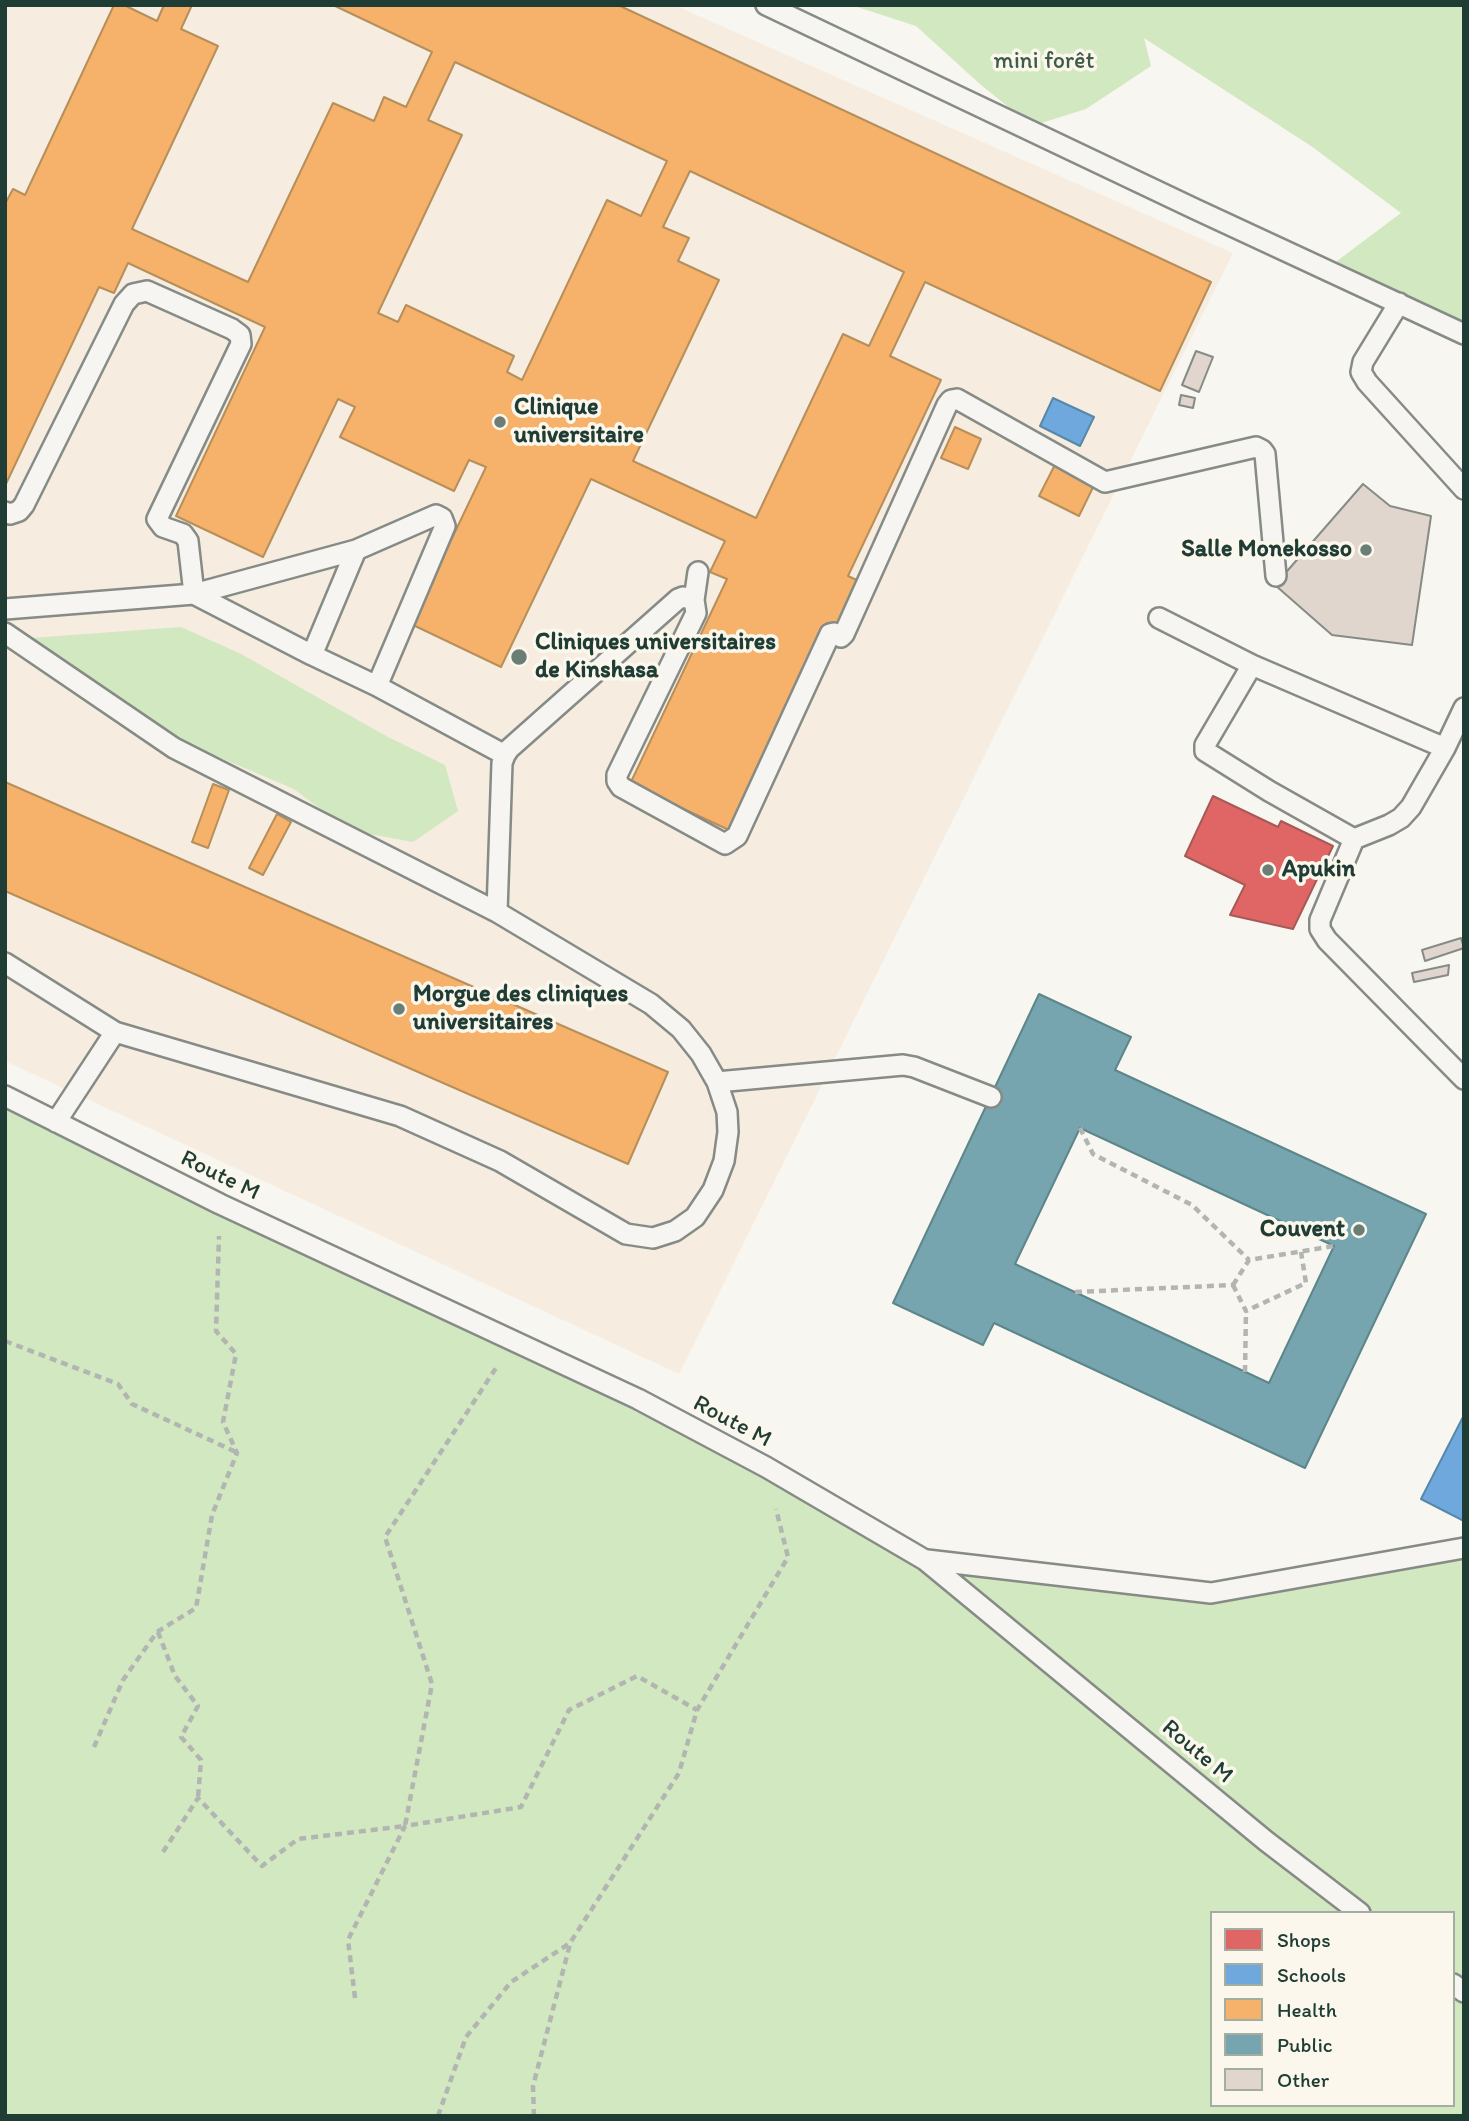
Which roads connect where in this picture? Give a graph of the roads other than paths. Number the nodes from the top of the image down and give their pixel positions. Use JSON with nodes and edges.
{"nodes":[{"id":1,"x":766,"y":5,"type":"edge"},
{"id":2,"x":1399,"y":303,"type":"junction"},
{"id":3,"x":1464,"y":334,"type":"edge"},
{"id":4,"x":1464,"y":489,"type":"edge"},
{"id":5,"x":5,"y":512,"type":"edge"},
{"id":6,"x":356,"y":550,"type":"junction"},
{"id":7,"x":698,"y":572,"type":"dead end"},
{"id":8,"x":1276,"y":576,"type":"dead end"},
{"id":9,"x":194,"y":594,"type":"junction"},
{"id":10,"x":694,"y":600,"type":"junction"},
{"id":11,"x":5,"y":609,"type":"edge"},
{"id":12,"x":1159,"y":618,"type":"dead end"},
{"id":13,"x":5,"y":633,"type":"edge"},
{"id":14,"x":312,"y":655,"type":"junction"},
{"id":15,"x":1252,"y":665,"type":"junction"},
{"id":16,"x":377,"y":686,"type":"junction"},
{"id":17,"x":1464,"y":708,"type":"edge"},
{"id":18,"x":1445,"y":748,"type":"junction"},
{"id":19,"x":505,"y":755,"type":"junction"},
{"id":20,"x":1354,"y":839,"type":"junction"},
{"id":21,"x":496,"y":912,"type":"junction"},
{"id":22,"x":5,"y":963,"type":"edge"},
{"id":23,"x":115,"y":1031,"type":"junction"},
{"id":24,"x":1464,"y":1079,"type":"edge"},
{"id":25,"x":717,"y":1082,"type":"junction"},
{"id":26,"x":5,"y":1096,"type":"edge"},
{"id":27,"x":990,"y":1097,"type":"dead end"},
{"id":28,"x":56,"y":1122,"type":"junction"},
{"id":29,"x":1464,"y":1548,"type":"edge"},
{"id":30,"x":926,"y":1560,"type":"junction"},
{"id":31,"x":1357,"y":1911,"type":"edge"}],
"edges":[{"from":1,"to":2,"type":"lane"},
{"from":2,"to":3,"type":"lane"},
{"from":2,"to":4,"type":"lane"},
{"from":5,"to":9,"type":"lane"},
{"from":6,"to":9,"type":"lane"},
{"from":6,"to":14,"type":"lane"},
{"from":6,"to":16,"type":"lane"},
{"from":7,"to":10,"type":"lane"},
{"from":8,"to":10,"type":"lane"},
{"from":9,"to":11,"type":"lane"},
{"from":9,"to":14,"type":"lane"},
{"from":10,"to":19,"type":"lane"},
{"from":12,"to":15,"type":"lane"},
{"from":13,"to":21,"type":"lane"},
{"from":14,"to":16,"type":"lane"},
{"from":15,"to":18,"type":"lane"},
{"from":15,"to":20,"type":"lane"},
{"from":16,"to":19,"type":"lane"},
{"from":17,"to":18,"type":"lane"},
{"from":18,"to":20,"type":"lane"},
{"from":19,"to":21,"type":"lane"},
{"from":20,"to":24,"type":"lane"},
{"from":21,"to":25,"type":"lane"},
{"from":22,"to":23,"type":"lane"},
{"from":23,"to":25,"type":"lane"},
{"from":23,"to":28,"type":"lane"},
{"from":25,"to":27,"type":"lane"},
{"from":26,"to":28,"type":"lane","name":"Route M"},
{"from":28,"to":30,"type":"lane","name":"Route M"},
{"from":29,"to":30,"type":"lane"},
{"from":30,"to":31,"type":"lane","name":"Route M"}]}
